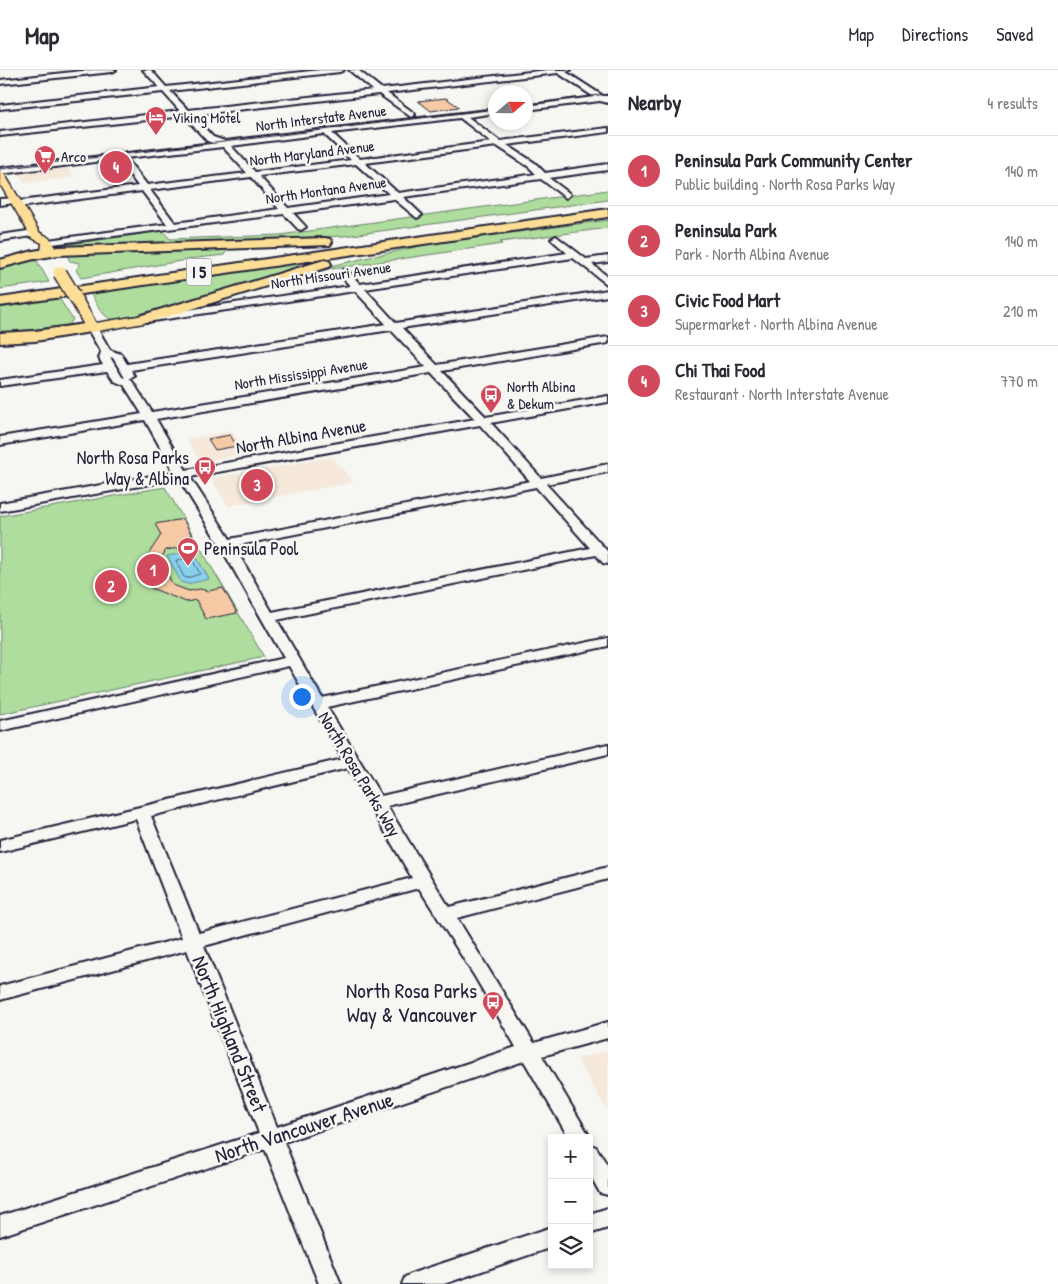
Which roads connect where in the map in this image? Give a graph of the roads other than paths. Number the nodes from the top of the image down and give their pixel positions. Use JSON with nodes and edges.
{"nodes":[{"id":1,"x":112,"y":70,"type":"edge"},
{"id":2,"x":147,"y":70,"type":"edge"},
{"id":3,"x":340,"y":70,"type":"edge"},
{"id":4,"x":353,"y":70,"type":"edge"},
{"id":5,"x":561,"y":70,"type":"edge"},
{"id":6,"x":0,"y":82,"type":"edge"},
{"id":7,"x":164,"y":89,"type":"junction"},
{"id":8,"x":380,"y":91,"type":"junction"},
{"id":9,"x":608,"y":92,"type":"edge"},
{"id":10,"x":603,"y":98,"type":"edge"},
{"id":11,"x":533,"y":102,"type":"edge"},
{"id":12,"x":0,"y":107,"type":"edge"},
{"id":13,"x":488,"y":107,"type":"edge"},
{"id":14,"x":533,"y":107,"type":"edge"},
{"id":15,"x":488,"y":112,"type":"edge"},
{"id":16,"x":186,"y":113,"type":"junction"},
{"id":17,"x":411,"y":115,"type":"junction"},
{"id":18,"x":461,"y":115,"type":"junction"},
{"id":19,"x":608,"y":130,"type":"edge"},
{"id":20,"x":325,"y":131,"type":"junction"},
{"id":21,"x":0,"y":134,"type":"edge"},
{"id":22,"x":210,"y":139,"type":"junction"},
{"id":23,"x":225,"y":144,"type":"junction"},
{"id":24,"x":499,"y":144,"type":"junction"},
{"id":25,"x":121,"y":157,"type":"junction"},
{"id":26,"x":358,"y":161,"type":"junction"},
{"id":27,"x":0,"y":164,"type":"edge"},
{"id":28,"x":608,"y":168,"type":"edge"},
{"id":29,"x":0,"y":173,"type":"edge"},
{"id":30,"x":254,"y":175,"type":"junction"},
{"id":31,"x":543,"y":176,"type":"junction"},
{"id":32,"x":145,"y":188,"type":"junction"},
{"id":33,"x":566,"y":195,"type":"dead end"},
{"id":34,"x":396,"y":196,"type":"junction"},
{"id":35,"x":0,"y":202,"type":"edge"},
{"id":36,"x":17,"y":202,"type":"junction"},
{"id":37,"x":608,"y":206,"type":"edge"},
{"id":38,"x":286,"y":211,"type":"junction"},
{"id":39,"x":608,"y":213,"type":"edge"},
{"id":40,"x":417,"y":215,"type":"dead end"},
{"id":41,"x":173,"y":226,"type":"junction"},
{"id":42,"x":301,"y":227,"type":"dead end"},
{"id":43,"x":36,"y":234,"type":"junction"},
{"id":44,"x":0,"y":238,"type":"edge"},
{"id":45,"x":556,"y":239,"type":"dead end"},
{"id":46,"x":350,"y":242,"type":"junction"},
{"id":47,"x":399,"y":243,"type":"junction"},
{"id":48,"x":48,"y":247,"type":"junction"},
{"id":49,"x":575,"y":255,"type":"junction"},
{"id":50,"x":608,"y":258,"type":"edge"},
{"id":51,"x":584,"y":262,"type":"junction"},
{"id":52,"x":0,"y":264,"type":"edge"},
{"id":53,"x":344,"y":272,"type":"dead end"},
{"id":54,"x":608,"y":282,"type":"edge"},
{"id":55,"x":358,"y":288,"type":"junction"},
{"id":56,"x":608,"y":294,"type":"edge"},
{"id":57,"x":0,"y":295,"type":"edge"},
{"id":58,"x":0,"y":302,"type":"edge"},
{"id":59,"x":78,"y":303,"type":"joint"},
{"id":60,"x":144,"y":319,"type":"junction"},
{"id":61,"x":393,"y":327,"type":"junction"},
{"id":62,"x":92,"y":328,"type":"junction"},
{"id":63,"x":0,"y":338,"type":"edge"},
{"id":64,"x":608,"y":340,"type":"edge"},
{"id":65,"x":106,"y":352,"type":"junction"},
{"id":66,"x":110,"y":367,"type":"junction"},
{"id":67,"x":124,"y":368,"type":"junction"},
{"id":68,"x":433,"y":369,"type":"junction"},
{"id":69,"x":0,"y":383,"type":"edge"},
{"id":70,"x":128,"y":383,"type":"junction"},
{"id":71,"x":608,"y":399,"type":"edge"},
{"id":72,"x":149,"y":416,"type":"junction"},
{"id":73,"x":482,"y":421,"type":"junction"},
{"id":74,"x":0,"y":441,"type":"edge"},
{"id":75,"x":608,"y":468,"type":"edge"},
{"id":76,"x":182,"y":475,"type":"junction"},
{"id":77,"x":538,"y":482,"type":"junction"},
{"id":78,"x":0,"y":507,"type":"edge"},
{"id":79,"x":226,"y":544,"type":"junction"},
{"id":80,"x":603,"y":555,"type":"edge"},
{"id":81,"x":268,"y":618,"type":"junction"},
{"id":82,"x":608,"y":642,"type":"edge"},
{"id":83,"x":293,"y":661,"type":"junction"},
{"id":84,"x":318,"y":704,"type":"junction"},
{"id":85,"x":0,"y":726,"type":"edge"},
{"id":86,"x":608,"y":749,"type":"edge"},
{"id":87,"x":352,"y":762,"type":"junction"},
{"id":88,"x":377,"y":803,"type":"junction"},
{"id":89,"x":141,"y":812,"type":"junction"},
{"id":90,"x":0,"y":846,"type":"edge"},
{"id":91,"x":608,"y":873,"type":"edge"},
{"id":92,"x":423,"y":881,"type":"junction"},
{"id":93,"x":444,"y":915,"type":"junction"},
{"id":94,"x":193,"y":942,"type":"junction"},
{"id":95,"x":0,"y":993,"type":"edge"},
{"id":96,"x":608,"y":1030,"type":"edge"},
{"id":97,"x":530,"y":1052,"type":"junction"},
{"id":98,"x":578,"y":1134,"type":"edge"},
{"id":99,"x":272,"y":1138,"type":"junction"},
{"id":100,"x":593,"y":1160,"type":"edge"},
{"id":101,"x":608,"y":1186,"type":"edge"},
{"id":102,"x":608,"y":1218,"type":"edge"},
{"id":103,"x":593,"y":1223,"type":"edge"},
{"id":104,"x":0,"y":1226,"type":"edge"},
{"id":105,"x":548,"y":1238,"type":"edge"},
{"id":106,"x":330,"y":1284,"type":"edge"},
{"id":107,"x":413,"y":1284,"type":"edge"}],
"edges":[{"from":1,"to":6,"type":"street"},
{"from":2,"to":7,"type":"street"},
{"from":3,"to":7,"type":"street"},
{"from":4,"to":8,"type":"street"},
{"from":5,"to":8,"type":"street"},
{"from":5,"to":10,"type":"street"},
{"from":7,"to":12,"type":"street"},
{"from":7,"to":16,"type":"street"},
{"from":8,"to":16,"type":"street"},
{"from":8,"to":17,"type":"street"},
{"from":9,"to":10,"type":"street"},
{"from":10,"to":11,"type":"street"},
{"from":10,"to":14,"type":"street"},
{"from":13,"to":17,"type":"street","name":"North Interstate Avenue"},
{"from":15,"to":18,"type":"street","name":"North Interstate Avenue"},
{"from":16,"to":21,"type":"street"},
{"from":16,"to":22,"type":"street"},
{"from":17,"to":22,"type":"street","name":"North Interstate Avenue"},
{"from":18,"to":20,"type":"street","name":"North Interstate Avenue"},
{"from":18,"to":24,"type":"street"},
{"from":19,"to":24,"type":"street","name":"North Maryland Avenue"},
{"from":20,"to":23,"type":"street","name":"North Interstate Avenue"},
{"from":20,"to":26,"type":"street"},
{"from":22,"to":23,"type":"street"},
{"from":22,"to":27,"type":"street","name":"North Interstate Avenue"},
{"from":23,"to":25,"type":"street","name":"North Interstate Avenue"},
{"from":23,"to":30,"type":"street"},
{"from":24,"to":26,"type":"street","name":"North Maryland Avenue"},
{"from":24,"to":31,"type":"street"},
{"from":25,"to":29,"type":"street","name":"North Interstate Avenue"},
{"from":25,"to":32,"type":"street"},
{"from":26,"to":30,"type":"street","name":"North Maryland Avenue"},
{"from":26,"to":34,"type":"street"},
{"from":28,"to":31,"type":"street","name":"North Montana Avenue"},
{"from":29,"to":36,"type":"main road"},
{"from":30,"to":32,"type":"street","name":"North Maryland Avenue"},
{"from":30,"to":38,"type":"street"},
{"from":31,"to":33,"type":"street"},
{"from":31,"to":34,"type":"street","name":"North Montana Avenue"},
{"from":32,"to":36,"type":"street","name":"North Maryland Avenue"},
{"from":32,"to":41,"type":"street"},
{"from":34,"to":38,"type":"street","name":"North Montana Avenue"},
{"from":34,"to":40,"type":"street"},
{"from":35,"to":36,"type":"street","name":"North Maryland Avenue"},
{"from":36,"to":43,"type":"main road"},
{"from":37,"to":46,"type":"highway","number":"I 5"},
{"from":38,"to":41,"type":"street","name":"North Montana Avenue"},
{"from":38,"to":42,"type":"street"},
{"from":39,"to":47,"type":"highway","number":"I 5"},
{"from":41,"to":48,"type":"street","name":"North Montana Avenue"},
{"from":43,"to":44,"type":"street"},
{"from":43,"to":48,"type":"main road"},
{"from":45,"to":49,"type":"street"},
{"from":46,"to":48,"type":"highway"},
{"from":46,"to":57,"type":"highway","number":"I 5"},
{"from":47,"to":58,"type":"highway","number":"I 5"},
{"from":47,"to":60,"type":"highway"},
{"from":48,"to":52,"type":"highway"},
{"from":48,"to":59,"type":"main road","bridge":true},
{"from":49,"to":51,"type":"street"},
{"from":49,"to":55,"type":"street","name":"North Missouri Avenue"},
{"from":50,"to":51,"type":"street"},
{"from":51,"to":54,"type":"street"},
{"from":53,"to":55,"type":"street"},
{"from":55,"to":60,"type":"street","name":"North Missouri Avenue"},
{"from":55,"to":61,"type":"street"},
{"from":56,"to":61,"type":"street"},
{"from":59,"to":62,"type":"main road"},
{"from":60,"to":62,"type":"main road","name":"North Missouri Avenue"},
{"from":61,"to":67,"type":"street"},
{"from":61,"to":68,"type":"street"},
{"from":62,"to":63,"type":"highway"},
{"from":62,"to":65,"type":"street"},
{"from":64,"to":68,"type":"street","name":"North Mississippi Avenue"},
{"from":65,"to":66,"type":"street"},
{"from":65,"to":67,"type":"street"},
{"from":66,"to":69,"type":"street"},
{"from":66,"to":70,"type":"street","name":"North Rosa Parks Way"},
{"from":67,"to":70,"type":"street","name":"North Rosa Parks Way"},
{"from":68,"to":72,"type":"street","name":"North Mississippi Avenue"},
{"from":68,"to":73,"type":"street"},
{"from":70,"to":72,"type":"street","name":"North Rosa Parks Way"},
{"from":71,"to":73,"type":"street","name":"North Albina Avenue"},
{"from":72,"to":74,"type":"street","name":"North Mississippi Avenue"},
{"from":72,"to":76,"type":"street","name":"North Rosa Parks Way"},
{"from":73,"to":76,"type":"street","name":"North Albina Avenue"},
{"from":73,"to":77,"type":"street"},
{"from":75,"to":77,"type":"street"},
{"from":76,"to":78,"type":"street","name":"North Albina Avenue"},
{"from":76,"to":79,"type":"street","name":"North Rosa Parks Way"},
{"from":77,"to":79,"type":"street"},
{"from":77,"to":80,"type":"street"},
{"from":79,"to":81,"type":"street","name":"North Rosa Parks Way"},
{"from":80,"to":81,"type":"street"},
{"from":81,"to":83,"type":"street","name":"North Rosa Parks Way"},
{"from":82,"to":84,"type":"street"},
{"from":83,"to":84,"type":"street","name":"North Rosa Parks Way"},
{"from":83,"to":85,"type":"street"},
{"from":84,"to":87,"type":"street","name":"North Rosa Parks Way"},
{"from":86,"to":88,"type":"street"},
{"from":87,"to":88,"type":"street","name":"North Rosa Parks Way"},
{"from":87,"to":89,"type":"street"},
{"from":88,"to":92,"type":"street","name":"North Rosa Parks Way"},
{"from":89,"to":90,"type":"street"},
{"from":89,"to":94,"type":"street","name":"North Highland Street"},
{"from":91,"to":93,"type":"street"},
{"from":92,"to":93,"type":"street","name":"North Rosa Parks Way"},
{"from":92,"to":94,"type":"street"},
{"from":93,"to":97,"type":"street","name":"North Rosa Parks Way"},
{"from":94,"to":95,"type":"street"},
{"from":94,"to":99,"type":"street","name":"North Highland Street"},
{"from":96,"to":97,"type":"street","name":"North Vancouver Avenue"},
{"from":97,"to":98,"type":"street","name":"North Rosa Parks Way"},
{"from":97,"to":99,"type":"street","name":"North Vancouver Avenue"},
{"from":99,"to":104,"type":"street","name":"North Vancouver Avenue"},
{"from":99,"to":106,"type":"street","name":"North Highland Street"},
{"from":100,"to":101,"type":"street"},
{"from":102,"to":103,"type":"street"},
{"from":105,"to":107,"type":"street"}]}
